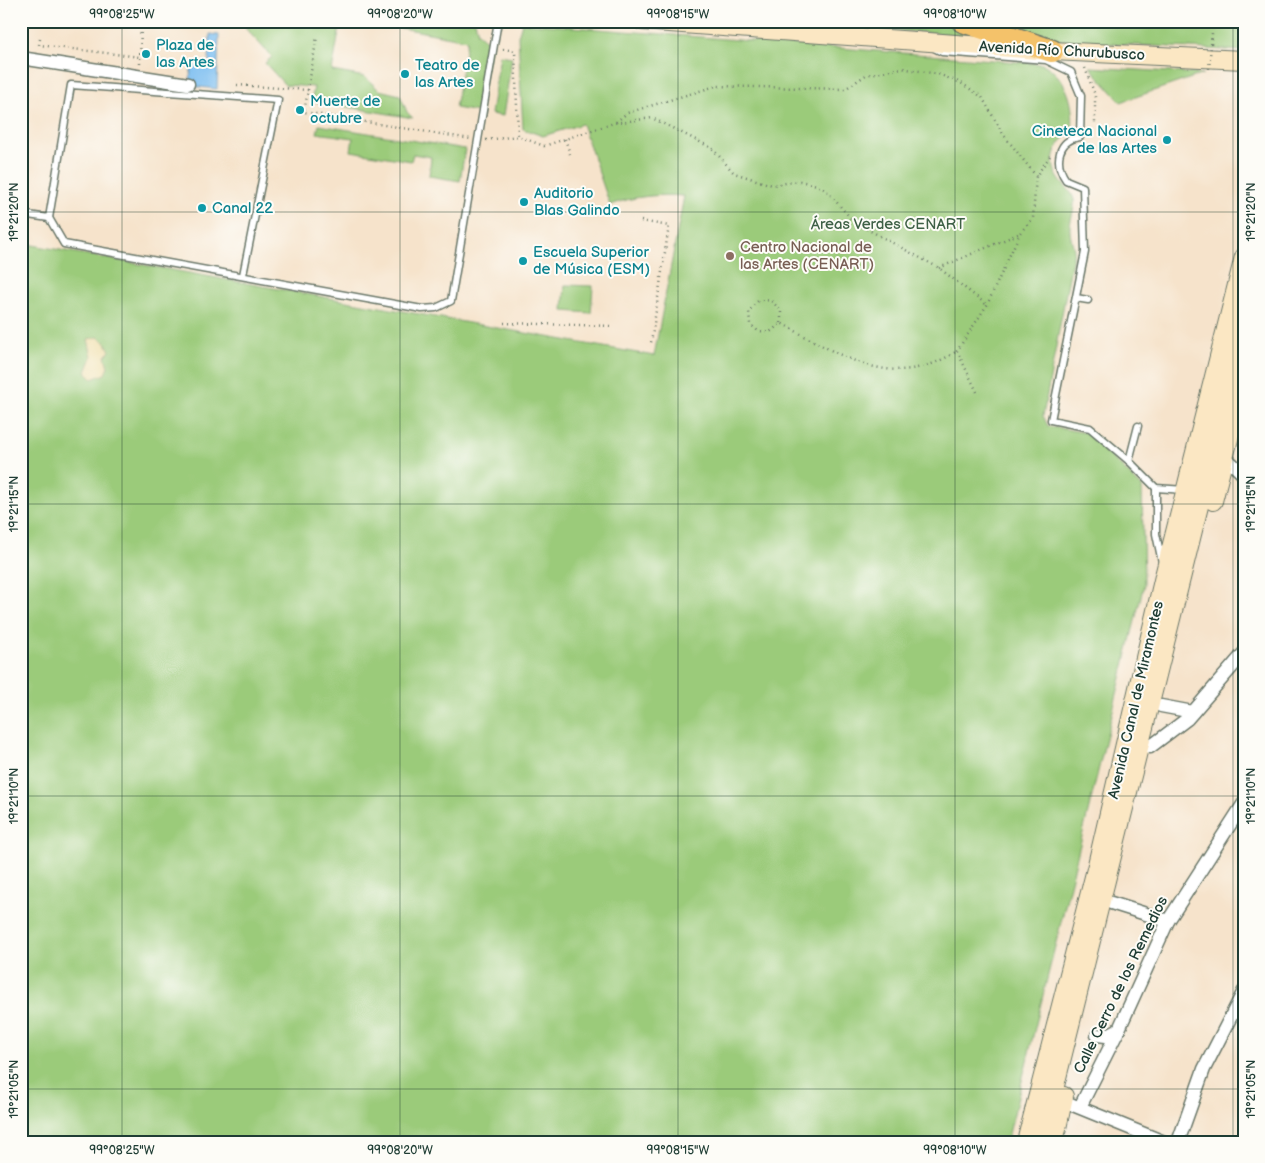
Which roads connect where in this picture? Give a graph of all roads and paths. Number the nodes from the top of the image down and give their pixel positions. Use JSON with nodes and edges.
{"nodes":[{"id":1,"x":498,"y":21,"type":"edge"},
{"id":2,"x":642,"y":21,"type":"edge"},
{"id":3,"x":963,"y":21,"type":"edge"},
{"id":4,"x":1212,"y":21,"type":"edge"},
{"id":5,"x":141,"y":23,"type":"dead end"},
{"id":6,"x":318,"y":36,"type":"dead end"},
{"id":7,"x":40,"y":39,"type":"dead end"},
{"id":8,"x":921,"y":43,"type":"junction"},
{"id":9,"x":494,"y":48,"type":"junction"},
{"id":10,"x":1052,"y":51,"type":"junction"},
{"id":11,"x":140,"y":57,"type":"junction"},
{"id":12,"x":21,"y":58,"type":"edge"},
{"id":13,"x":1244,"y":60,"type":"edge"},
{"id":14,"x":1084,"y":66,"type":"dead end"},
{"id":15,"x":1210,"y":69,"type":"dead end"},
{"id":16,"x":139,"y":77,"type":"junction"},
{"id":17,"x":188,"y":84,"type":"dead end"},
{"id":18,"x":237,"y":85,"type":"dead end"},
{"id":19,"x":308,"y":90,"type":"junction"},
{"id":20,"x":614,"y":123,"type":"junction"},
{"id":21,"x":1094,"y":124,"type":"dead end"},
{"id":22,"x":518,"y":136,"type":"junction"},
{"id":23,"x":565,"y":139,"type":"junction"},
{"id":24,"x":478,"y":140,"type":"junction"},
{"id":25,"x":1060,"y":151,"type":"junction"},
{"id":26,"x":570,"y":154,"type":"dead end"},
{"id":27,"x":1036,"y":176,"type":"junction"},
{"id":28,"x":21,"y":214,"type":"edge"},
{"id":29,"x":49,"y":218,"type":"junction"},
{"id":30,"x":641,"y":221,"type":"dead end"},
{"id":31,"x":1020,"y":233,"type":"junction"},
{"id":32,"x":1243,"y":263,"type":"edge"},
{"id":33,"x":939,"y":268,"type":"junction"},
{"id":34,"x":243,"y":276,"type":"junction"},
{"id":35,"x":1076,"y":298,"type":"junction"},
{"id":36,"x":1088,"y":300,"type":"dead end"},
{"id":37,"x":987,"y":305,"type":"junction"},
{"id":38,"x":504,"y":323,"type":"dead end"},
{"id":39,"x":781,"y":323,"type":"junction"},
{"id":40,"x":1244,"y":325,"type":"edge"},
{"id":41,"x":613,"y":326,"type":"dead end"},
{"id":42,"x":650,"y":344,"type":"dead end"},
{"id":43,"x":957,"y":351,"type":"junction"},
{"id":44,"x":1244,"y":380,"type":"edge"},
{"id":45,"x":977,"y":392,"type":"dead end"},
{"id":46,"x":1138,"y":426,"type":"dead end"},
{"id":47,"x":1225,"y":457,"type":"junction"},
{"id":48,"x":1129,"y":461,"type":"junction"},
{"id":49,"x":1244,"y":475,"type":"edge"},
{"id":50,"x":1218,"y":482,"type":"junction"},
{"id":51,"x":1156,"y":488,"type":"junction"},
{"id":52,"x":1186,"y":490,"type":"junction"},
{"id":53,"x":1194,"y":526,"type":"junction"},
{"id":54,"x":1164,"y":576,"type":"junction"},
{"id":55,"x":1244,"y":653,"type":"edge"},
{"id":56,"x":1162,"y":706,"type":"junction"},
{"id":57,"x":1193,"y":712,"type":"junction"},
{"id":58,"x":1150,"y":748,"type":"junction"},
{"id":59,"x":1244,"y":803,"type":"edge"},
{"id":60,"x":1111,"y":904,"type":"junction"},
{"id":61,"x":1168,"y":920,"type":"junction"},
{"id":62,"x":1244,"y":991,"type":"edge"},
{"id":63,"x":1119,"y":1028,"type":"junction"},
{"id":64,"x":1096,"y":1035,"type":"dead end"},
{"id":65,"x":1063,"y":1100,"type":"junction"},
{"id":66,"x":1080,"y":1107,"type":"junction"},
{"id":67,"x":1026,"y":1142,"type":"edge"},
{"id":68,"x":1041,"y":1142,"type":"edge"},
{"id":69,"x":1054,"y":1142,"type":"edge"},
{"id":70,"x":1164,"y":1142,"type":"edge"},
{"id":71,"x":1178,"y":1142,"type":"edge"}],
"edges":[{"from":1,"to":9,"type":"lane"},
{"from":2,"to":8,"type":"main road","name":"Avenida Río Churubusco"},
{"from":3,"to":10,"type":"highway"},
{"from":4,"to":15,"type":"path","bridge":true},
{"from":5,"to":11,"type":"path"},
{"from":6,"to":19,"type":"path"},
{"from":7,"to":11,"type":"path"},
{"from":8,"to":10,"type":"main road","name":"Avenida Río Churubusco"},
{"from":8,"to":25,"type":"lane"},
{"from":9,"to":22,"type":"path"},
{"from":9,"to":24,"type":"lane"},
{"from":10,"to":13,"type":"main road","name":"Avenida Río Churubusco"},
{"from":11,"to":16,"type":"path"},
{"from":12,"to":16,"type":"street"},
{"from":14,"to":21,"type":"path"},
{"from":16,"to":17,"type":"street"},
{"from":18,"to":19,"type":"path"},
{"from":19,"to":24,"type":"path"},
{"from":20,"to":23,"type":"path"},
{"from":20,"to":27,"type":"path"},
{"from":20,"to":33,"type":"path"},
{"from":22,"to":23,"type":"path"},
{"from":22,"to":24,"type":"path"},
{"from":23,"to":26,"type":"path"},
{"from":24,"to":34,"type":"lane"},
{"from":25,"to":27,"type":"path"},
{"from":25,"to":35,"type":"lane"},
{"from":27,"to":31,"type":"path"},
{"from":28,"to":29,"type":"lane"},
{"from":29,"to":34,"type":"lane"},
{"from":29,"to":34,"type":"lane"},
{"from":30,"to":42,"type":"path"},
{"from":31,"to":33,"type":"path"},
{"from":31,"to":37,"type":"path"},
{"from":32,"to":52,"type":"main road","name":"Avenida Canal de Miramontes"},
{"from":33,"to":37,"type":"path"},
{"from":35,"to":36,"type":"lane"},
{"from":35,"to":48,"type":"lane"},
{"from":37,"to":43,"type":"path"},
{"from":38,"to":41,"type":"path"},
{"from":39,"to":39,"type":"path"},
{"from":39,"to":43,"type":"path"},
{"from":40,"to":53,"type":"main road","name":"Avenida Canal de Miramontes"},
{"from":43,"to":45,"type":"path"},
{"from":44,"to":47,"type":"main road","name":"Avenida Canal de Miramontes"},
{"from":46,"to":48,"type":"lane"},
{"from":47,"to":49,"type":"street"},
{"from":47,"to":50,"type":"main road","name":"Avenida Canal de Miramontes"},
{"from":48,"to":51,"type":"lane"},
{"from":50,"to":53,"type":"main road"},
{"from":50,"to":56,"type":"main road","name":"Avenida Canal de Miramontes"},
{"from":51,"to":52,"type":"lane"},
{"from":51,"to":54,"type":"lane"},
{"from":52,"to":54,"type":"main road","name":"Avenida Canal de Miramontes"},
{"from":53,"to":68,"type":"main road","name":"Avenida Canal de Miramontes"},
{"from":54,"to":67,"type":"main road","name":"Avenida Canal de Miramontes"},
{"from":55,"to":57,"type":"street"},
{"from":56,"to":57,"type":"street"},
{"from":56,"to":58,"type":"main road","name":"Avenida Canal de Miramontes"},
{"from":57,"to":58,"type":"street"},
{"from":58,"to":60,"type":"main road","name":"Avenida Canal de Miramontes"},
{"from":59,"to":61,"type":"street","name":"Calle Cerro de los Remedios"},
{"from":60,"to":61,"type":"street"},
{"from":60,"to":65,"type":"main road","name":"Avenida Canal de Miramontes"},
{"from":61,"to":63,"type":"street","name":"Calle Cerro de los Remedios"},
{"from":62,"to":71,"type":"street"},
{"from":63,"to":64,"type":"street"},
{"from":63,"to":66,"type":"street","name":"Calle Cerro de los Remedios"},
{"from":65,"to":66,"type":"street"},
{"from":65,"to":69,"type":"main road","name":"Avenida Canal de Miramontes"},
{"from":66,"to":70,"type":"street"}]}
